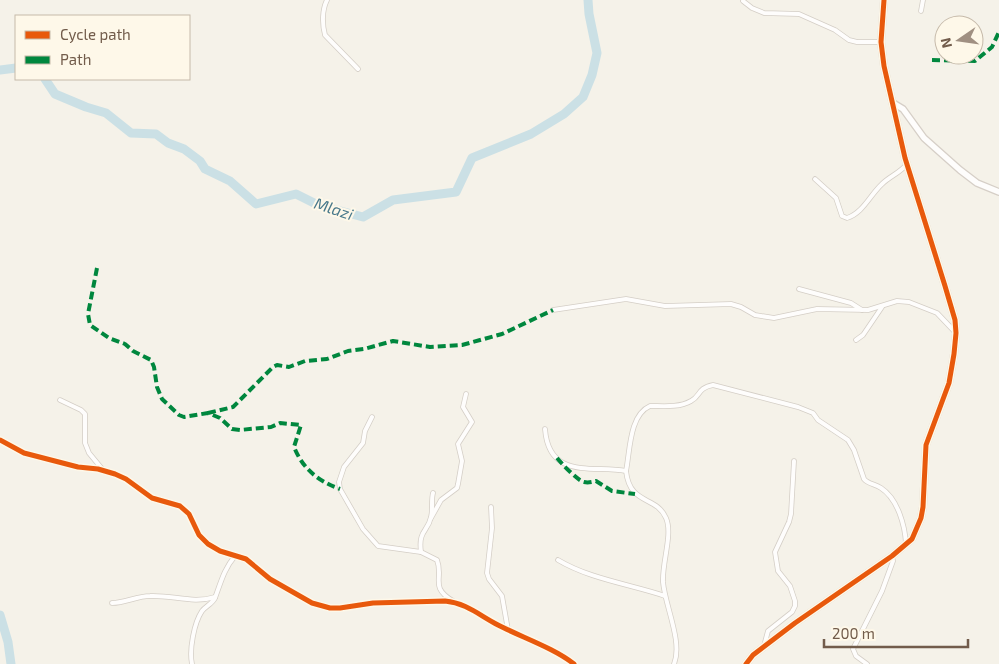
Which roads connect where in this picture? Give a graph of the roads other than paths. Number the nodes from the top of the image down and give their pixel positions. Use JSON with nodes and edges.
{"nodes":[{"id":1,"x":327,"y":0,"type":"edge"},
{"id":2,"x":884,"y":0,"type":"edge"},
{"id":3,"x":923,"y":0,"type":"edge"},
{"id":4,"x":743,"y":1,"type":"edge"},
{"id":5,"x":921,"y":11,"type":"dead end"},
{"id":6,"x":881,"y":42,"type":"junction"},
{"id":7,"x":358,"y":69,"type":"dead end"},
{"id":8,"x":893,"y":103,"type":"junction"},
{"id":9,"x":907,"y":164,"type":"junction"},
{"id":10,"x":815,"y":179,"type":"dead end"},
{"id":11,"x":999,"y":192,"type":"edge"},
{"id":12,"x":798,"y":289,"type":"dead end"},
{"id":13,"x":882,"y":307,"type":"junction"},
{"id":14,"x":552,"y":310,"type":"dead end"},
{"id":15,"x":862,"y":310,"type":"junction"},
{"id":16,"x":956,"y":333,"type":"junction"},
{"id":17,"x":856,"y":340,"type":"dead end"},
{"id":18,"x":466,"y":394,"type":"dead end"},
{"id":19,"x":60,"y":400,"type":"dead end"},
{"id":20,"x":372,"y":417,"type":"dead end"},
{"id":21,"x":545,"y":429,"type":"dead end"},
{"id":22,"x":0,"y":440,"type":"edge"},
{"id":23,"x":794,"y":461,"type":"dead end"},
{"id":24,"x":103,"y":470,"type":"junction"},
{"id":25,"x":626,"y":471,"type":"junction"},
{"id":26,"x":432,"y":492,"type":"dead end"},
{"id":27,"x":491,"y":507,"type":"dead end"},
{"id":28,"x":431,"y":518,"type":"junction"},
{"id":29,"x":906,"y":544,"type":"junction"},
{"id":30,"x":421,"y":552,"type":"junction"},
{"id":31,"x":235,"y":556,"type":"junction"},
{"id":32,"x":892,"y":556,"type":"junction"},
{"id":33,"x":558,"y":560,"type":"dead end"},
{"id":34,"x":665,"y":596,"type":"junction"},
{"id":35,"x":215,"y":597,"type":"junction"},
{"id":36,"x":455,"y":602,"type":"junction"},
{"id":37,"x":112,"y":603,"type":"dead end"},
{"id":38,"x":508,"y":630,"type":"junction"},
{"id":39,"x":764,"y":646,"type":"junction"},
{"id":40,"x":571,"y":663,"type":"edge"},
{"id":41,"x":192,"y":664,"type":"edge"},
{"id":42,"x":674,"y":664,"type":"edge"},
{"id":43,"x":746,"y":664,"type":"edge"},
{"id":44,"x":867,"y":664,"type":"edge"}],
"edges":[{"from":1,"to":7,"type":"street"},
{"from":2,"to":6,"type":"street"},
{"from":3,"to":5,"type":"street"},
{"from":4,"to":6,"type":"street"},
{"from":6,"to":8,"type":"street"},
{"from":8,"to":9,"type":"street"},
{"from":8,"to":11,"type":"street"},
{"from":9,"to":10,"type":"street"},
{"from":9,"to":16,"type":"street"},
{"from":12,"to":15,"type":"street"},
{"from":13,"to":15,"type":"street"},
{"from":13,"to":16,"type":"street"},
{"from":13,"to":17,"type":"street"},
{"from":14,"to":15,"type":"street"},
{"from":16,"to":29,"type":"street"},
{"from":18,"to":28,"type":"street"},
{"from":19,"to":24,"type":"street"},
{"from":20,"to":30,"type":"street"},
{"from":21,"to":25,"type":"street"},
{"from":22,"to":24,"type":"street"},
{"from":23,"to":39,"type":"street"},
{"from":24,"to":31,"type":"street"},
{"from":25,"to":29,"type":"street"},
{"from":25,"to":34,"type":"street"},
{"from":26,"to":28,"type":"street"},
{"from":27,"to":38,"type":"street"},
{"from":28,"to":30,"type":"street"},
{"from":29,"to":32,"type":"street"},
{"from":30,"to":36,"type":"street"},
{"from":31,"to":35,"type":"street"},
{"from":31,"to":36,"type":"street"},
{"from":32,"to":39,"type":"street"},
{"from":32,"to":44,"type":"street"},
{"from":33,"to":34,"type":"street"},
{"from":34,"to":42,"type":"street"},
{"from":35,"to":37,"type":"street"},
{"from":35,"to":41,"type":"street"},
{"from":36,"to":38,"type":"street"},
{"from":38,"to":40,"type":"street"},
{"from":39,"to":43,"type":"street"}]}
